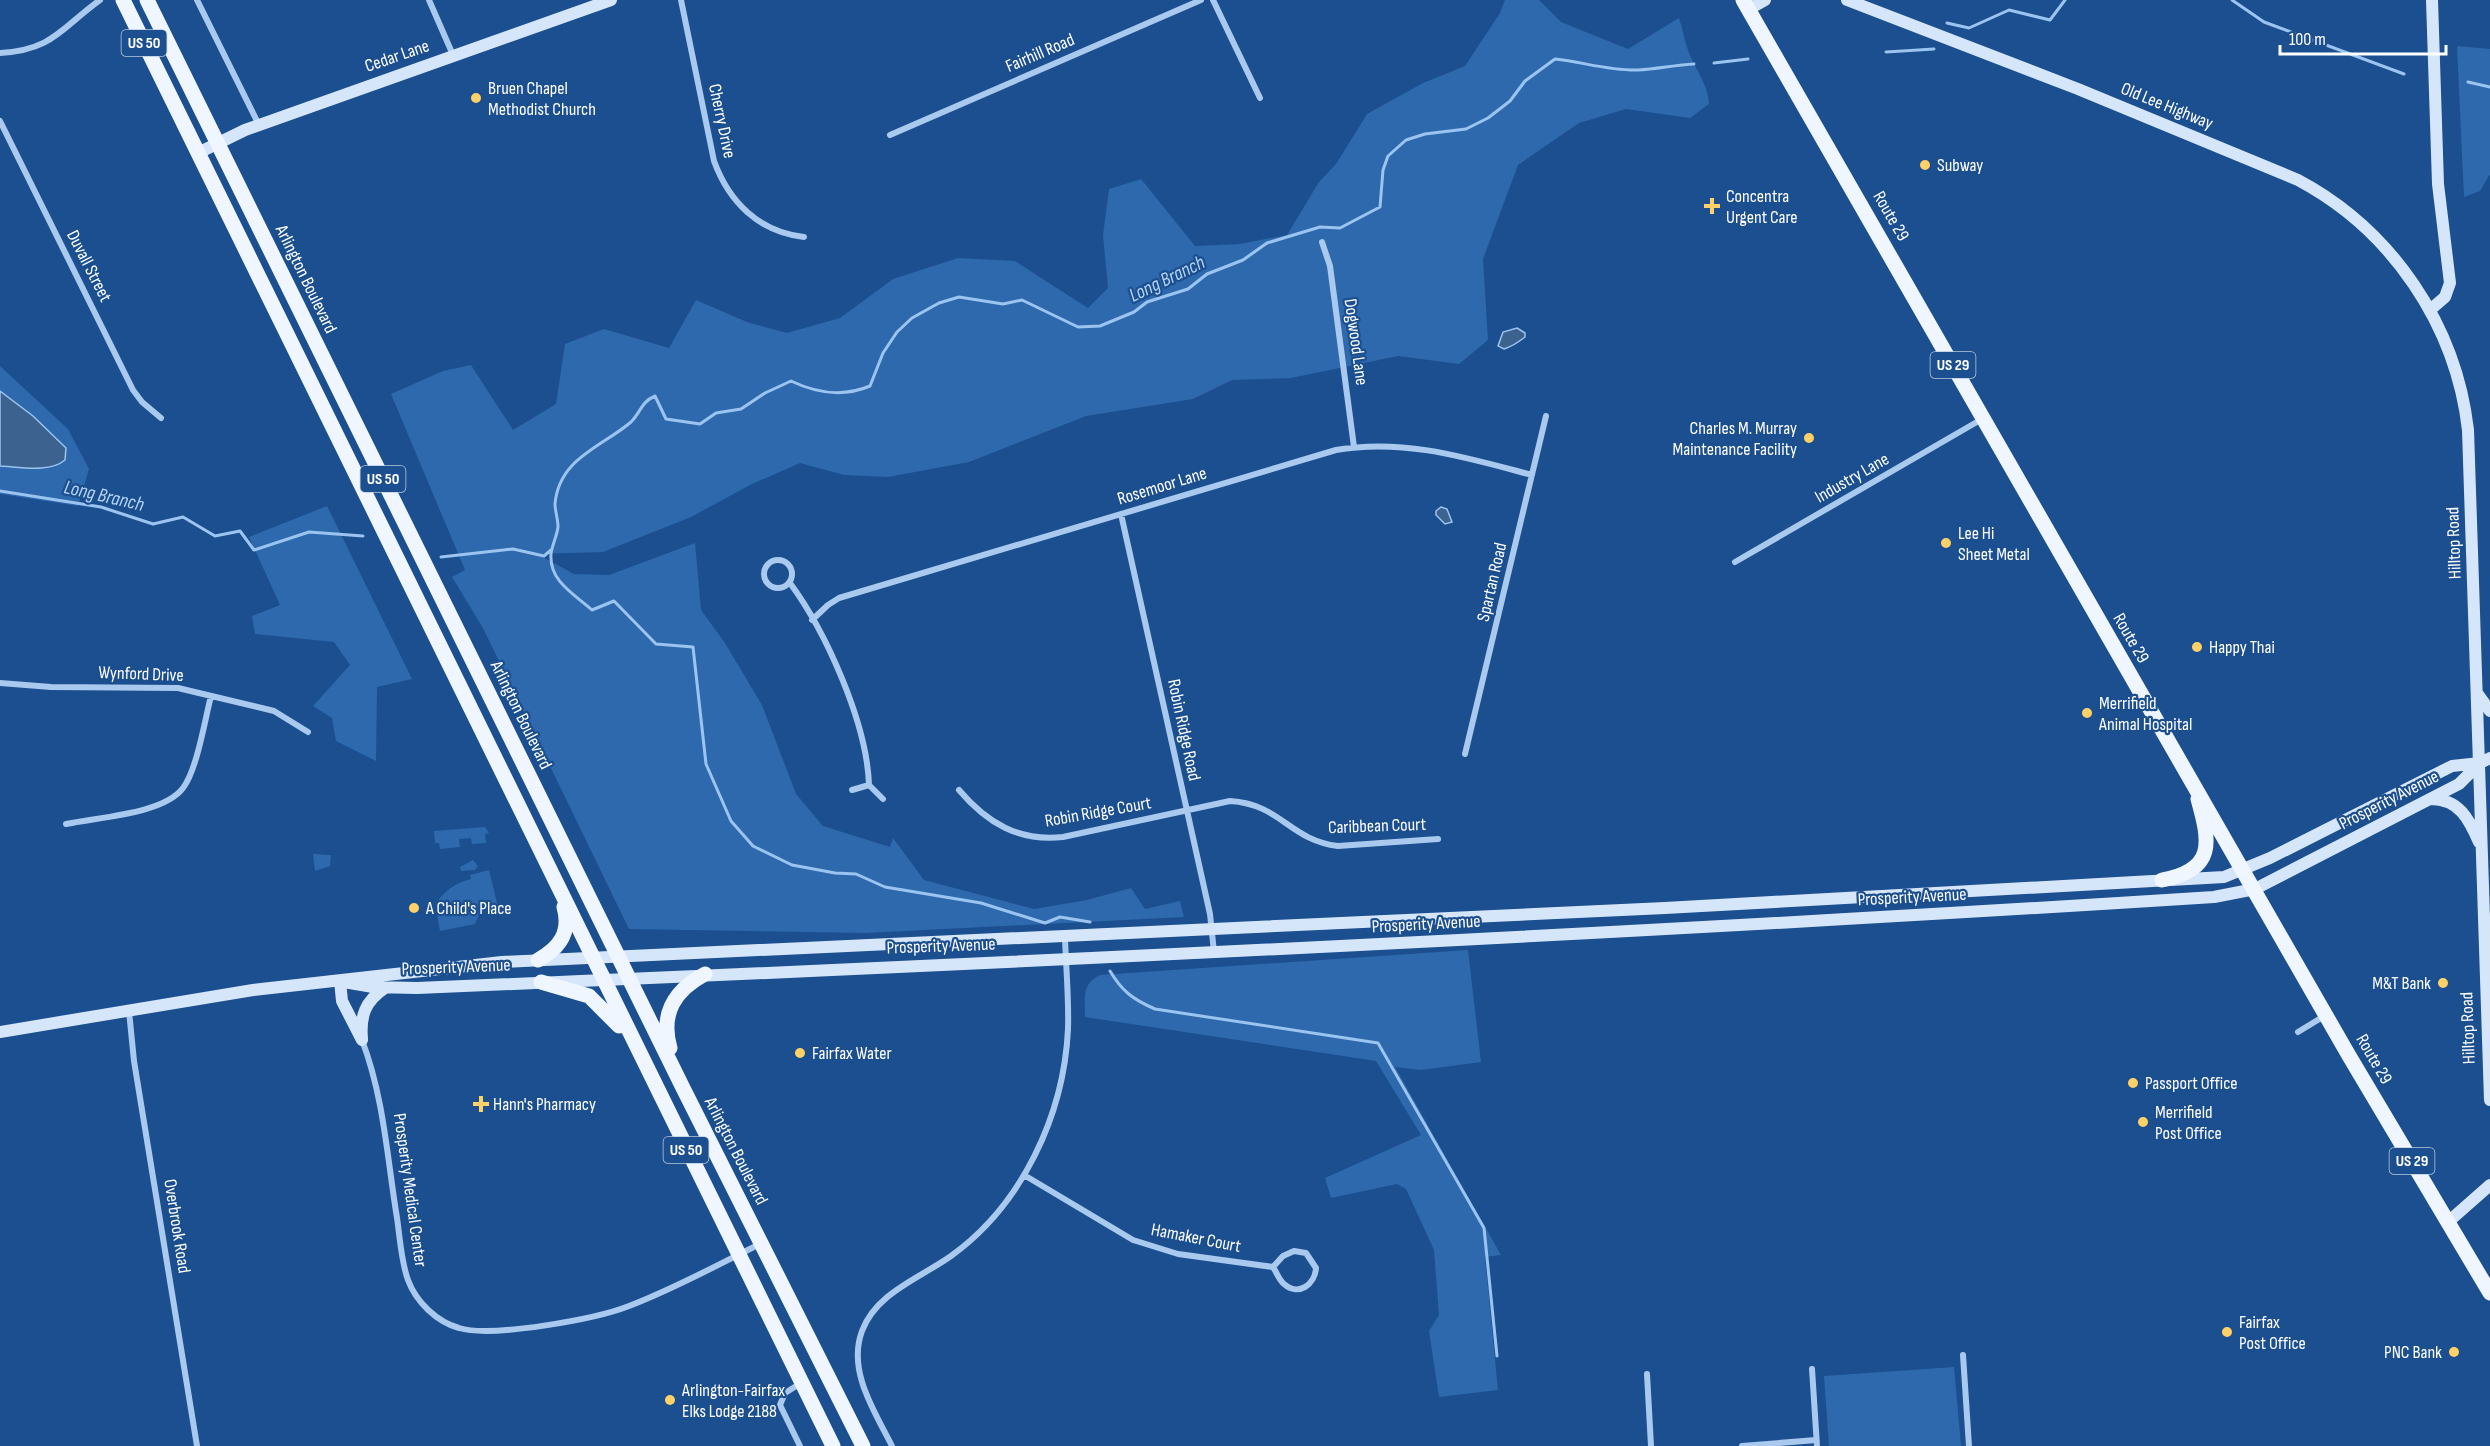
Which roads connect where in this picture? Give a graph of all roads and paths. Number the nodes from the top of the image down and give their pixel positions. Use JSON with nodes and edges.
{"nodes":[{"id":1,"x":100,"y":0,"type":"edge"},
{"id":2,"x":123,"y":0,"type":"edge"},
{"id":3,"x":147,"y":0,"type":"edge"},
{"id":4,"x":197,"y":0,"type":"edge"},
{"id":5,"x":429,"y":0,"type":"edge"},
{"id":6,"x":611,"y":0,"type":"edge"},
{"id":7,"x":681,"y":0,"type":"edge"},
{"id":8,"x":1201,"y":0,"type":"edge"},
{"id":9,"x":1213,"y":0,"type":"edge"},
{"id":10,"x":1765,"y":0,"type":"edge"},
{"id":11,"x":1847,"y":0,"type":"edge"},
{"id":12,"x":2432,"y":0,"type":"edge"},
{"id":13,"x":1746,"y":5,"type":"edge"},
{"id":14,"x":0,"y":53,"type":"edge"},
{"id":15,"x":453,"y":55,"type":"junction"},
{"id":16,"x":1260,"y":98,"type":"dead end"},
{"id":17,"x":0,"y":121,"type":"edge"},
{"id":18,"x":259,"y":126,"type":"junction"},
{"id":19,"x":890,"y":135,"type":"dead end"},
{"id":20,"x":218,"y":143,"type":"junction"},
{"id":21,"x":198,"y":153,"type":"junction"},
{"id":22,"x":804,"y":237,"type":"dead end"},
{"id":23,"x":1322,"y":242,"type":"dead end"},
{"id":24,"x":2430,"y":310,"type":"junction"},
{"id":25,"x":1546,"y":416,"type":"dead end"},
{"id":26,"x":160,"y":418,"type":"dead end"},
{"id":27,"x":1983,"y":419,"type":"junction"},
{"id":28,"x":1354,"y":447,"type":"junction"},
{"id":29,"x":1532,"y":475,"type":"junction"},
{"id":30,"x":1121,"y":514,"type":"junction"},
{"id":31,"x":1734,"y":562,"type":"dead end"},
{"id":32,"x":790,"y":583,"type":"junction"},
{"id":33,"x":812,"y":620,"type":"junction"},
{"id":34,"x":0,"y":683,"type":"edge"},
{"id":35,"x":2477,"y":693,"type":"junction"},
{"id":36,"x":211,"y":696,"type":"junction"},
{"id":37,"x":2490,"y":711,"type":"edge"},
{"id":38,"x":308,"y":732,"type":"dead end"},
{"id":39,"x":1465,"y":754,"type":"dead end"},
{"id":40,"x":2485,"y":760,"type":"edge"},
{"id":41,"x":2193,"y":782,"type":"junction"},
{"id":42,"x":869,"y":785,"type":"junction"},
{"id":43,"x":852,"y":790,"type":"dead end"},
{"id":44,"x":959,"y":790,"type":"dead end"},
{"id":45,"x":883,"y":799,"type":"dead end"},
{"id":46,"x":2431,"y":799,"type":"junction"},
{"id":47,"x":1185,"y":810,"type":"junction"},
{"id":48,"x":66,"y":824,"type":"dead end"},
{"id":49,"x":1438,"y":839,"type":"dead end"},
{"id":50,"x":2481,"y":846,"type":"junction"},
{"id":51,"x":2245,"y":870,"type":"junction"},
{"id":52,"x":2162,"y":880,"type":"junction"},
{"id":53,"x":558,"y":887,"type":"junction"},
{"id":54,"x":2254,"y":889,"type":"junction"},
{"id":55,"x":1212,"y":931,"type":"junction"},
{"id":56,"x":1065,"y":938,"type":"junction"},
{"id":57,"x":1214,"y":952,"type":"junction"},
{"id":58,"x":593,"y":958,"type":"junction"},
{"id":59,"x":619,"y":958,"type":"junction"},
{"id":60,"x":1066,"y":959,"type":"junction"},
{"id":61,"x":538,"y":960,"type":"junction"},
{"id":62,"x":705,"y":974,"type":"junction"},
{"id":63,"x":629,"y":978,"type":"junction"},
{"id":64,"x":603,"y":979,"type":"junction"},
{"id":65,"x":340,"y":981,"type":"junction"},
{"id":66,"x":541,"y":982,"type":"junction"},
{"id":67,"x":385,"y":988,"type":"junction"},
{"id":68,"x":129,"y":1011,"type":"junction"},
{"id":69,"x":2326,"y":1015,"type":"junction"},
{"id":70,"x":0,"y":1032,"type":"edge"},
{"id":71,"x":2298,"y":1032,"type":"dead end"},
{"id":72,"x":362,"y":1040,"type":"junction"},
{"id":73,"x":634,"y":1044,"type":"junction"},
{"id":74,"x":2488,"y":1051,"type":"edge"},
{"id":75,"x":683,"y":1088,"type":"junction"},
{"id":76,"x":2490,"y":1100,"type":"edge"},
{"id":77,"x":1024,"y":1175,"type":"junction"},
{"id":78,"x":2490,"y":1185,"type":"edge"},
{"id":79,"x":2448,"y":1222,"type":"junction"},
{"id":80,"x":761,"y":1244,"type":"junction"},
{"id":81,"x":739,"y":1255,"type":"junction"},
{"id":82,"x":1273,"y":1267,"type":"junction"},
{"id":83,"x":2490,"y":1293,"type":"edge"},
{"id":84,"x":1963,"y":1355,"type":"dead end"},
{"id":85,"x":1812,"y":1369,"type":"dead end"},
{"id":86,"x":1647,"y":1374,"type":"dead end"},
{"id":87,"x":801,"y":1383,"type":"junction"},
{"id":88,"x":1817,"y":1443,"type":"edge"},
{"id":89,"x":197,"y":1446,"type":"edge"},
{"id":90,"x":800,"y":1446,"type":"edge"},
{"id":91,"x":833,"y":1446,"type":"edge"},
{"id":92,"x":863,"y":1446,"type":"edge"},
{"id":93,"x":892,"y":1446,"type":"edge"},
{"id":94,"x":1652,"y":1446,"type":"edge"},
{"id":95,"x":1742,"y":1446,"type":"edge"},
{"id":96,"x":1969,"y":1446,"type":"edge"}],
"edges":[{"from":1,"to":14,"type":"street"},
{"from":2,"to":21,"type":"main road","number":"US 50"},
{"from":3,"to":20,"type":"main road","name":"Arlington Boulevard","number":"US 50"},
{"from":4,"to":18,"type":"street"},
{"from":5,"to":15,"type":"street"},
{"from":6,"to":15,"type":"main road","name":"Cedar Lane"},
{"from":7,"to":22,"type":"street","name":"Cherry Drive"},
{"from":8,"to":19,"type":"street","name":"Fairhill Road"},
{"from":9,"to":16,"type":"street"},
{"from":10,"to":13,"type":"main road"},
{"from":11,"to":24,"type":"main road","name":"Old Lee Highway"},
{"from":12,"to":24,"type":"main road"},
{"from":13,"to":27,"type":"main road","name":"Route 29","number":"US 29"},
{"from":15,"to":18,"type":"main road","name":"Cedar Lane"},
{"from":17,"to":26,"type":"street","name":"Duvall Street"},
{"from":18,"to":20,"type":"main road","name":"Cedar Lane"},
{"from":20,"to":21,"type":"main road","name":"Cedar Lane"},
{"from":20,"to":59,"type":"main road","name":"Arlington Boulevard","number":"US 50"},
{"from":21,"to":53,"type":"main road","number":"US 50"},
{"from":23,"to":28,"type":"street","name":"Dogwood Lane"},
{"from":24,"to":35,"type":"main road","name":"Hilltop Road"},
{"from":25,"to":29,"type":"street","name":"Spartan Road"},
{"from":27,"to":31,"type":"street","name":"Industry Lane"},
{"from":27,"to":41,"type":"main road","name":"Route 29","number":"US 29"},
{"from":28,"to":29,"type":"street","name":"Rosemoor Lane"},
{"from":28,"to":30,"type":"street","name":"Rosemoor Lane"},
{"from":29,"to":39,"type":"street","name":"Spartan Road"},
{"from":30,"to":33,"type":"street","name":"Rosemoor Lane"},
{"from":30,"to":47,"type":"street","name":"Robin Ridge Road"},
{"from":32,"to":32,"type":"street"},
{"from":32,"to":33,"type":"street"},
{"from":33,"to":42,"type":"street"},
{"from":34,"to":36,"type":"street","name":"Wynford Drive"},
{"from":35,"to":37,"type":"main road"},
{"from":35,"to":40,"type":"main road","name":"Hilltop Road"},
{"from":36,"to":38,"type":"street","name":"Wynford Drive"},
{"from":36,"to":48,"type":"street"},
{"from":40,"to":46,"type":"main road","name":"Prosperity Avenue"},
{"from":40,"to":50,"type":"main road","name":"Hilltop Road"},
{"from":40,"to":51,"type":"main road","name":"Prosperity Avenue"},
{"from":41,"to":51,"type":"main road","name":"Route 29","number":"US 29"},
{"from":41,"to":52,"type":"main road"},
{"from":42,"to":43,"type":"street"},
{"from":42,"to":45,"type":"street"},
{"from":44,"to":47,"type":"street","name":"Robin Ridge Court"},
{"from":46,"to":50,"type":"main road"},
{"from":46,"to":54,"type":"main road","name":"Prosperity Avenue"},
{"from":47,"to":49,"type":"street","name":"Caribbean Court"},
{"from":47,"to":55,"type":"street","name":"Robin Ridge Road"},
{"from":50,"to":74,"type":"main road","name":"Hilltop Road"},
{"from":51,"to":52,"type":"main road","name":"Prosperity Avenue"},
{"from":51,"to":54,"type":"main road","name":"Route 29","number":"US 29"},
{"from":52,"to":55,"type":"main road","name":"Prosperity Avenue"},
{"from":53,"to":58,"type":"main road","number":"US 50"},
{"from":53,"to":61,"type":"main road"},
{"from":54,"to":57,"type":"main road","name":"Prosperity Avenue"},
{"from":54,"to":69,"type":"main road","name":"Route 29","number":"US 29"},
{"from":55,"to":56,"type":"main road","name":"Prosperity Avenue"},
{"from":55,"to":57,"type":"street","name":"Robin Ridge Road"},
{"from":56,"to":59,"type":"main road","name":"Prosperity Avenue"},
{"from":56,"to":60,"type":"street"},
{"from":57,"to":60,"type":"main road","name":"Prosperity Avenue"},
{"from":58,"to":59,"type":"main road","name":"Prosperity Avenue"},
{"from":58,"to":61,"type":"main road","name":"Prosperity Avenue"},
{"from":58,"to":64,"type":"main road","number":"US 50"},
{"from":59,"to":63,"type":"main road","name":"Arlington Boulevard","number":"US 50"},
{"from":60,"to":62,"type":"main road","name":"Prosperity Avenue"},
{"from":60,"to":77,"type":"street"},
{"from":61,"to":65,"type":"main road","name":"Prosperity Avenue"},
{"from":62,"to":63,"type":"main road","name":"Prosperity Avenue"},
{"from":62,"to":75,"type":"main road"},
{"from":63,"to":64,"type":"main road","name":"Prosperity Avenue"},
{"from":63,"to":75,"type":"main road","name":"Arlington Boulevard","number":"US 50"},
{"from":64,"to":66,"type":"main road","name":"Prosperity Avenue"},
{"from":64,"to":73,"type":"main road","number":"US 50"},
{"from":65,"to":67,"type":"main road","name":"Prosperity Avenue"},
{"from":65,"to":68,"type":"main road","name":"Prosperity Avenue"},
{"from":65,"to":72,"type":"main road"},
{"from":66,"to":67,"type":"main road","name":"Prosperity Avenue"},
{"from":66,"to":73,"type":"main road"},
{"from":67,"to":72,"type":"main road"},
{"from":68,"to":70,"type":"main road","name":"Prosperity Avenue"},
{"from":68,"to":89,"type":"street","name":"Overbrook Road"},
{"from":69,"to":71,"type":"street"},
{"from":69,"to":79,"type":"main road","name":"Route 29","number":"US 29"},
{"from":72,"to":81,"type":"street","name":"Prosperity Medical Center"},
{"from":73,"to":81,"type":"main road","number":"US 50"},
{"from":74,"to":76,"type":"main road","name":"Hilltop Road"},
{"from":75,"to":80,"type":"main road","name":"Arlington Boulevard","number":"US 50"},
{"from":77,"to":82,"type":"street","name":"Hamaker Court"},
{"from":77,"to":93,"type":"street"},
{"from":78,"to":79,"type":"main road"},
{"from":79,"to":83,"type":"main road","name":"Route 29","number":"US 29"},
{"from":80,"to":81,"type":"street","name":"Prosperity Medical Center"},
{"from":80,"to":92,"type":"main road","name":"Arlington Boulevard","number":"US 50"},
{"from":81,"to":87,"type":"main road","number":"US 50"},
{"from":82,"to":82,"type":"street"},
{"from":84,"to":96,"type":"street"},
{"from":85,"to":88,"type":"street"},
{"from":86,"to":94,"type":"street"},
{"from":87,"to":90,"type":"street"},
{"from":87,"to":91,"type":"main road","number":"US 50"},
{"from":88,"to":95,"type":"street"}]}
